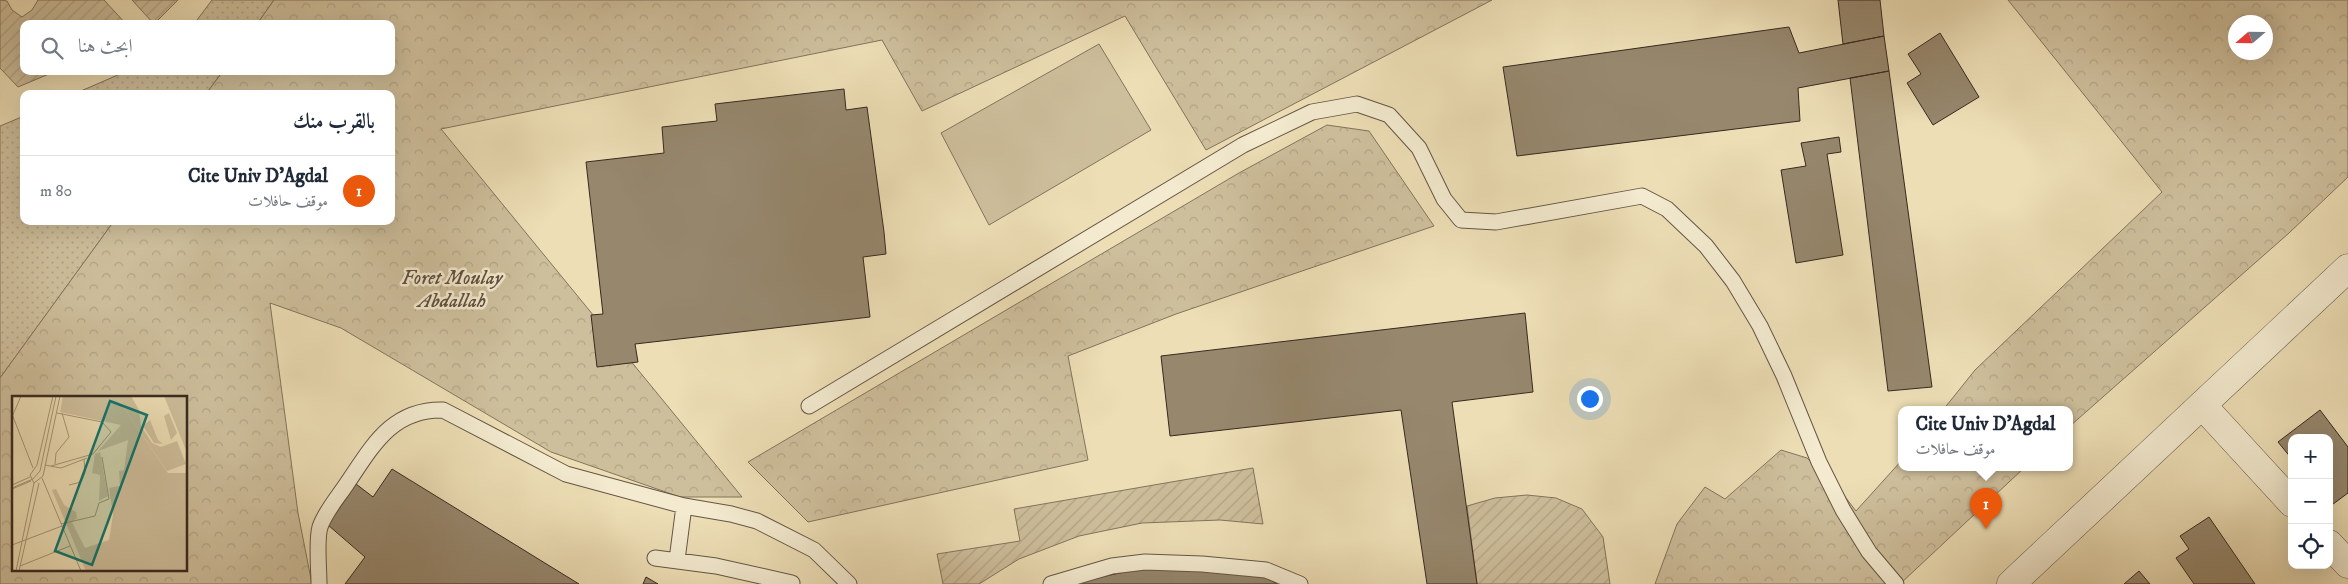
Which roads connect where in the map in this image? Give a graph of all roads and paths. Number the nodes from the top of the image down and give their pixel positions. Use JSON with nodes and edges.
{"nodes":[{"id":1,"x":2348,"y":268,"type":"edge"},
{"id":2,"x":2202,"y":405,"type":"junction"},
{"id":3,"x":809,"y":406,"type":"dead end"},
{"id":4,"x":2288,"y":499,"type":"edge"},
{"id":5,"x":684,"y":506,"type":"junction"},
{"id":6,"x":2333,"y":548,"type":"edge"},
{"id":7,"x":655,"y":558,"type":"dead end"},
{"id":8,"x":678,"y":560,"type":"junction"},
{"id":9,"x":2348,"y":564,"type":"edge"},
{"id":10,"x":792,"y":583,"type":"edge"},
{"id":11,"x":319,"y":584,"type":"edge"},
{"id":12,"x":849,"y":584,"type":"edge"},
{"id":13,"x":1051,"y":584,"type":"edge"},
{"id":14,"x":1300,"y":584,"type":"edge"},
{"id":15,"x":1896,"y":584,"type":"edge"},
{"id":16,"x":2011,"y":584,"type":"edge"}],
"edges":[{"from":1,"to":2,"type":"street"},
{"from":2,"to":4,"type":"street"},
{"from":2,"to":16,"type":"street"},
{"from":3,"to":15,"type":"lane"},
{"from":5,"to":8,"type":"lane"},
{"from":5,"to":11,"type":"lane"},
{"from":5,"to":12,"type":"lane"},
{"from":6,"to":9,"type":"street"},
{"from":7,"to":8,"type":"lane"},
{"from":8,"to":10,"type":"lane"},
{"from":13,"to":14,"type":"lane"}]}
